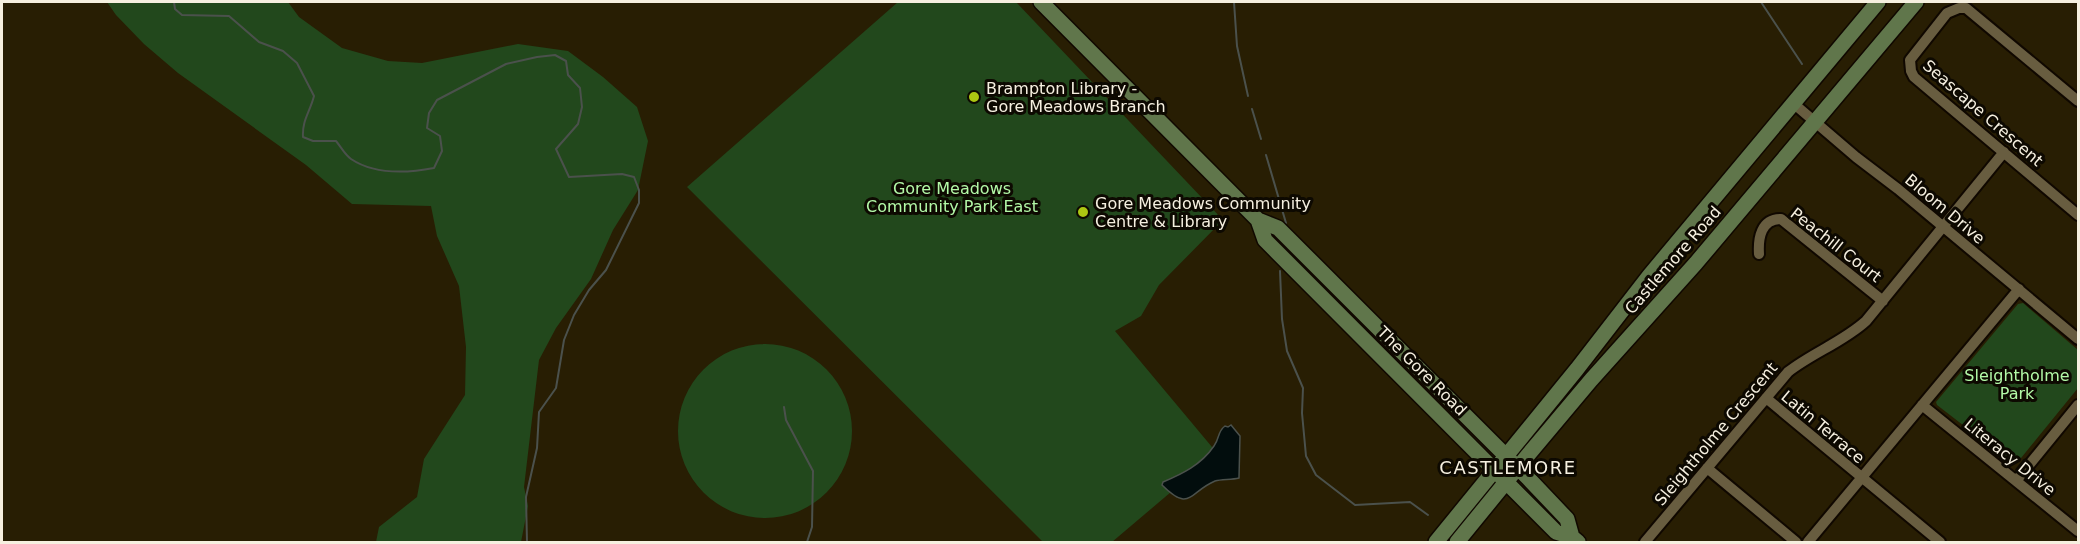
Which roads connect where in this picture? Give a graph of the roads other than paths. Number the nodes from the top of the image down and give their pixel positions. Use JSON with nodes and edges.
{"nodes":[{"id":1,"x":1041,"y":2,"type":"edge"},
{"id":2,"x":1878,"y":2,"type":"edge"},
{"id":3,"x":1916,"y":2,"type":"edge"},
{"id":4,"x":2079,"y":101,"type":"edge"},
{"id":5,"x":1793,"y":103,"type":"junction"},
{"id":6,"x":1815,"y":122,"type":"junction"},
{"id":7,"x":2004,"y":152,"type":"junction"},
{"id":8,"x":2079,"y":215,"type":"edge"},
{"id":9,"x":1258,"y":220,"type":"junction"},
{"id":10,"x":1943,"y":227,"type":"junction"},
{"id":11,"x":1759,"y":254,"type":"dead end"},
{"id":12,"x":1321,"y":271,"type":"junction"},
{"id":13,"x":1308,"y":284,"type":"junction"},
{"id":14,"x":2019,"y":289,"type":"junction"},
{"id":15,"x":1883,"y":301,"type":"junction"},
{"id":16,"x":2079,"y":339,"type":"edge"},
{"id":17,"x":1766,"y":398,"type":"junction"},
{"id":18,"x":1922,"y":405,"type":"junction"},
{"id":19,"x":2079,"y":405,"type":"edge"},
{"id":20,"x":1505,"y":456,"type":"junction"},
{"id":21,"x":1518,"y":468,"type":"junction"},
{"id":22,"x":1707,"y":468,"type":"junction"},
{"id":23,"x":1495,"y":469,"type":"junction"},
{"id":24,"x":1862,"y":478,"type":"junction"},
{"id":25,"x":2016,"y":481,"type":"junction"},
{"id":26,"x":1507,"y":482,"type":"junction"},
{"id":27,"x":2079,"y":531,"type":"edge"},
{"id":28,"x":1575,"y":540,"type":"edge"},
{"id":29,"x":1436,"y":543,"type":"edge"},
{"id":30,"x":1457,"y":543,"type":"edge"},
{"id":31,"x":1645,"y":543,"type":"edge"},
{"id":32,"x":1796,"y":543,"type":"edge"},
{"id":33,"x":1808,"y":543,"type":"edge"},
{"id":34,"x":1940,"y":543,"type":"edge"}],
"edges":[{"from":1,"to":9,"type":"main road","name":"The Gore Road"},
{"from":2,"to":5,"type":"main road","name":"Castlemore Road"},
{"from":3,"to":6,"type":"main road","name":"Castlemore Road"},
{"from":4,"to":7,"type":"street","name":"Seascape Crescent"},
{"from":5,"to":6,"type":"street","name":"Bloom Drive"},
{"from":5,"to":20,"type":"main road","name":"Castlemore Road"},
{"from":6,"to":10,"type":"street","name":"Bloom Drive"},
{"from":6,"to":21,"type":"main road","name":"Castlemore Road"},
{"from":7,"to":8,"type":"street","name":"Seascape Crescent"},
{"from":7,"to":10,"type":"street","name":"Sleightholme Crescent"},
{"from":9,"to":12,"type":"main road","name":"The Gore Road"},
{"from":9,"to":13,"type":"main road","name":"The Gore Road"},
{"from":10,"to":14,"type":"street","name":"Bloom Drive"},
{"from":10,"to":15,"type":"street","name":"Sleightholme Crescent"},
{"from":11,"to":15,"type":"street","name":"Peachill Court"},
{"from":12,"to":13,"type":"main road"},
{"from":12,"to":20,"type":"main road","name":"The Gore Road"},
{"from":13,"to":23,"type":"main road","name":"The Gore Road"},
{"from":14,"to":16,"type":"street","name":"Bloom Drive"},
{"from":14,"to":18,"type":"street"},
{"from":15,"to":17,"type":"street","name":"Sleightholme Crescent"},
{"from":17,"to":22,"type":"street","name":"Sleightholme Crescent"},
{"from":17,"to":24,"type":"street","name":"Latin Terrace"},
{"from":18,"to":24,"type":"street"},
{"from":18,"to":25,"type":"street","name":"Literacy Drive"},
{"from":19,"to":25,"type":"street"},
{"from":20,"to":21,"type":"main road","name":"The Gore Road"},
{"from":20,"to":23,"type":"main road","name":"Castlemore Road"},
{"from":21,"to":26,"type":"main road","name":"Castlemore Road"},
{"from":21,"to":28,"type":"main road","name":"The Gore Road"},
{"from":22,"to":31,"type":"street","name":"Sleightholme Crescent"},
{"from":22,"to":32,"type":"street"},
{"from":23,"to":26,"type":"main road","name":"The Gore Road"},
{"from":23,"to":29,"type":"main road","name":"Castlemore Road"},
{"from":24,"to":33,"type":"street"},
{"from":24,"to":34,"type":"street","name":"Latin Terrace"},
{"from":25,"to":27,"type":"street","name":"Literacy Drive"},
{"from":26,"to":28,"type":"main road","name":"The Gore Road"},
{"from":26,"to":30,"type":"main road","name":"Castlemore Road"}]}
